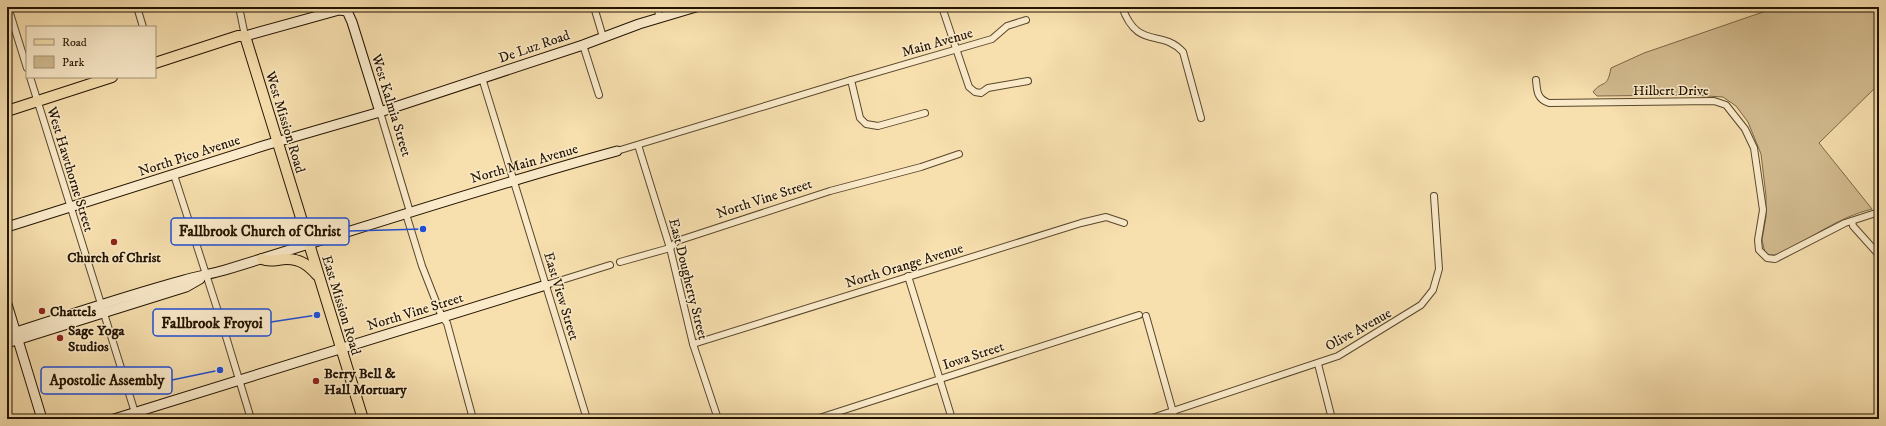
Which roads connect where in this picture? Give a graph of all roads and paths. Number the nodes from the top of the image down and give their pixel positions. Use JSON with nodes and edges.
{"nodes":[{"id":1,"x":8,"y":7,"type":"edge"},
{"id":2,"x":137,"y":7,"type":"edge"},
{"id":3,"x":239,"y":7,"type":"edge"},
{"id":4,"x":594,"y":7,"type":"edge"},
{"id":5,"x":657,"y":7,"type":"edge"},
{"id":6,"x":696,"y":7,"type":"edge"},
{"id":7,"x":942,"y":7,"type":"edge"},
{"id":8,"x":1122,"y":7,"type":"edge"},
{"id":9,"x":346,"y":9,"type":"edge"},
{"id":10,"x":660,"y":18,"type":"junction"},
{"id":11,"x":1026,"y":20,"type":"dead end"},
{"id":12,"x":143,"y":26,"type":"edge"},
{"id":13,"x":245,"y":36,"type":"junction"},
{"id":14,"x":604,"y":37,"type":"junction"},
{"id":15,"x":583,"y":45,"type":"junction"},
{"id":16,"x":956,"y":49,"type":"junction"},
{"id":17,"x":156,"y":63,"type":"edge"},
{"id":18,"x":26,"y":65,"type":"edge"},
{"id":19,"x":30,"y":78,"type":"edge"},
{"id":20,"x":109,"y":78,"type":"edge"},
{"id":21,"x":482,"y":78,"type":"junction"},
{"id":22,"x":851,"y":80,"type":"junction"},
{"id":23,"x":1536,"y":80,"type":"dead end"},
{"id":24,"x":1028,"y":81,"type":"dead end"},
{"id":25,"x":599,"y":95,"type":"dead end"},
{"id":26,"x":37,"y":101,"type":"junction"},
{"id":27,"x":7,"y":111,"type":"edge"},
{"id":28,"x":380,"y":112,"type":"junction"},
{"id":29,"x":925,"y":113,"type":"dead end"},
{"id":30,"x":1201,"y":118,"type":"dead end"},
{"id":31,"x":277,"y":141,"type":"junction"},
{"id":32,"x":638,"y":145,"type":"junction"},
{"id":33,"x":617,"y":151,"type":"joint"},
{"id":34,"x":959,"y":154,"type":"dead end"},
{"id":35,"x":174,"y":175,"type":"junction"},
{"id":36,"x":513,"y":180,"type":"junction"},
{"id":37,"x":1434,"y":196,"type":"dead end"},
{"id":38,"x":70,"y":207,"type":"junction"},
{"id":39,"x":1879,"y":212,"type":"edge"},
{"id":40,"x":408,"y":213,"type":"junction"},
{"id":41,"x":1852,"y":221,"type":"junction"},
{"id":42,"x":1124,"y":223,"type":"dead end"},
{"id":43,"x":7,"y":227,"type":"edge"},
{"id":44,"x":309,"y":245,"type":"junction"},
{"id":45,"x":670,"y":248,"type":"junction"},
{"id":46,"x":1879,"y":255,"type":"edge"},
{"id":47,"x":262,"y":259,"type":"junction"},
{"id":48,"x":620,"y":262,"type":"dead end"},
{"id":49,"x":610,"y":265,"type":"dead end"},
{"id":50,"x":207,"y":276,"type":"junction"},
{"id":51,"x":908,"y":276,"type":"junction"},
{"id":52,"x":320,"y":278,"type":"junction"},
{"id":53,"x":546,"y":285,"type":"junction"},
{"id":54,"x":7,"y":304,"type":"edge"},
{"id":55,"x":102,"y":309,"type":"junction"},
{"id":56,"x":1139,"y":315,"type":"dead end"},
{"id":57,"x":1146,"y":316,"type":"dead end"},
{"id":58,"x":442,"y":317,"type":"junction"},
{"id":59,"x":15,"y":336,"type":"edge"},
{"id":60,"x":7,"y":343,"type":"edge"},
{"id":61,"x":693,"y":344,"type":"junction"},
{"id":62,"x":341,"y":349,"type":"junction"},
{"id":63,"x":1318,"y":364,"type":"junction"},
{"id":64,"x":939,"y":378,"type":"junction"},
{"id":65,"x":239,"y":381,"type":"junction"},
{"id":66,"x":1173,"y":411,"type":"junction"},
{"id":67,"x":837,"y":412,"type":"junction"},
{"id":68,"x":136,"y":416,"type":"edge"},
{"id":69,"x":42,"y":419,"type":"edge"},
{"id":70,"x":114,"y":419,"type":"edge"},
{"id":71,"x":251,"y":419,"type":"edge"},
{"id":72,"x":363,"y":419,"type":"edge"},
{"id":73,"x":474,"y":419,"type":"edge"},
{"id":74,"x":587,"y":419,"type":"edge"},
{"id":75,"x":718,"y":419,"type":"edge"},
{"id":76,"x":816,"y":419,"type":"edge"},
{"id":77,"x":839,"y":419,"type":"edge"},
{"id":78,"x":952,"y":419,"type":"edge"},
{"id":79,"x":1149,"y":419,"type":"edge"},
{"id":80,"x":1175,"y":419,"type":"edge"},
{"id":81,"x":1332,"y":419,"type":"edge"}],
"edges":[{"from":1,"to":18,"type":"street"},
{"from":2,"to":12,"type":"street"},
{"from":3,"to":13,"type":"street","name":"West Mission Road"},
{"from":4,"to":14,"type":"street"},
{"from":5,"to":10,"type":"street"},
{"from":6,"to":10,"type":"street","name":"De Luz Road"},
{"from":7,"to":16,"type":"street"},
{"from":8,"to":30,"type":"street"},
{"from":9,"to":13,"type":"street"},
{"from":9,"to":28,"type":"street","name":"West Kalmia Street"},
{"from":10,"to":14,"type":"street","name":"De Luz Road"},
{"from":11,"to":16,"type":"street","name":"Main Avenue"},
{"from":13,"to":17,"type":"main road"},
{"from":13,"to":31,"type":"main road","name":"West Mission Road"},
{"from":14,"to":15,"type":"street","name":"De Luz Road"},
{"from":15,"to":21,"type":"street","name":"De Luz Road"},
{"from":15,"to":25,"type":"street"},
{"from":16,"to":22,"type":"street","name":"Main Avenue"},
{"from":16,"to":24,"type":"street"},
{"from":19,"to":26,"type":"street","name":"West Hawthorne Street"},
{"from":20,"to":26,"type":"main road"},
{"from":21,"to":28,"type":"street","name":"De Luz Road"},
{"from":21,"to":36,"type":"street","name":"East View Street"},
{"from":22,"to":29,"type":"street"},
{"from":22,"to":32,"type":"street","name":"North Main Avenue"},
{"from":23,"to":41,"type":"street","name":"Hilbert Drive"},
{"from":26,"to":27,"type":"main road"},
{"from":26,"to":38,"type":"street","name":"West Hawthorne Street"},
{"from":28,"to":31,"type":"street","name":"North Pico Avenue"},
{"from":28,"to":40,"type":"street","name":"West Kalmia Street"},
{"from":31,"to":35,"type":"street","name":"North Pico Avenue"},
{"from":31,"to":44,"type":"main road","name":"West Mission Road"},
{"from":32,"to":33,"type":"street","name":"North Main Avenue"},
{"from":32,"to":45,"type":"street","name":"East Dougherty Street"},
{"from":33,"to":36,"type":"street","name":"North Main Avenue"},
{"from":34,"to":45,"type":"street","name":"North Vine Street"},
{"from":35,"to":38,"type":"street","name":"North Pico Avenue"},
{"from":35,"to":50,"type":"street"},
{"from":36,"to":40,"type":"street","name":"North Main Avenue"},
{"from":36,"to":53,"type":"street","name":"East View Street"},
{"from":37,"to":63,"type":"street","name":"Olive Avenue"},
{"from":38,"to":43,"type":"street","name":"North Pico Avenue"},
{"from":38,"to":55,"type":"street","name":"West Hawthorne Street"},
{"from":39,"to":41,"type":"street","name":"Hilbert Drive"},
{"from":40,"to":44,"type":"street","name":"North Main Avenue"},
{"from":40,"to":58,"type":"street","name":"West Kalmia Street"},
{"from":41,"to":46,"type":"street"},
{"from":42,"to":51,"type":"street","name":"North Orange Avenue"},
{"from":44,"to":47,"type":"street","name":"North Main Avenue"},
{"from":44,"to":52,"type":"main road","name":"East Mission Road"},
{"from":45,"to":48,"type":"street","name":"North Vine Street"},
{"from":45,"to":61,"type":"street","name":"East Dougherty Street"},
{"from":47,"to":50,"type":"street","name":"North Main Avenue"},
{"from":47,"to":52,"type":"main road"},
{"from":49,"to":53,"type":"street","name":"North Vine Street"},
{"from":50,"to":55,"type":"street","name":"North Main Avenue"},
{"from":50,"to":65,"type":"street"},
{"from":51,"to":61,"type":"street","name":"North Orange Avenue"},
{"from":51,"to":64,"type":"street"},
{"from":52,"to":62,"type":"main road","name":"East Mission Road"},
{"from":53,"to":58,"type":"street","name":"North Vine Street"},
{"from":53,"to":74,"type":"street","name":"East View Street"},
{"from":54,"to":59,"type":"street"},
{"from":55,"to":59,"type":"street","name":"North Main Avenue"},
{"from":55,"to":68,"type":"street","name":"West Hawthorne Street"},
{"from":56,"to":64,"type":"street","name":"Iowa Street"},
{"from":57,"to":66,"type":"street"},
{"from":58,"to":62,"type":"street","name":"North Vine Street"},
{"from":58,"to":73,"type":"street","name":"West Kalmia Street"},
{"from":59,"to":60,"type":"street","name":"North Main Avenue"},
{"from":59,"to":69,"type":"street"},
{"from":61,"to":75,"type":"street","name":"East Dougherty Street"},
{"from":62,"to":65,"type":"street","name":"North Vine Street"},
{"from":62,"to":72,"type":"main road","name":"East Mission Road"},
{"from":63,"to":66,"type":"street","name":"Olive Avenue"},
{"from":63,"to":81,"type":"street"},
{"from":64,"to":67,"type":"street","name":"Iowa Street"},
{"from":64,"to":78,"type":"street"},
{"from":65,"to":68,"type":"street","name":"North Vine Street"},
{"from":65,"to":71,"type":"street"},
{"from":66,"to":79,"type":"street","name":"Olive Avenue"},
{"from":66,"to":80,"type":"street"},
{"from":67,"to":76,"type":"street","name":"Iowa Street"},
{"from":67,"to":77,"type":"street"},
{"from":68,"to":70,"type":"street","name":"North Vine Street"}]}
